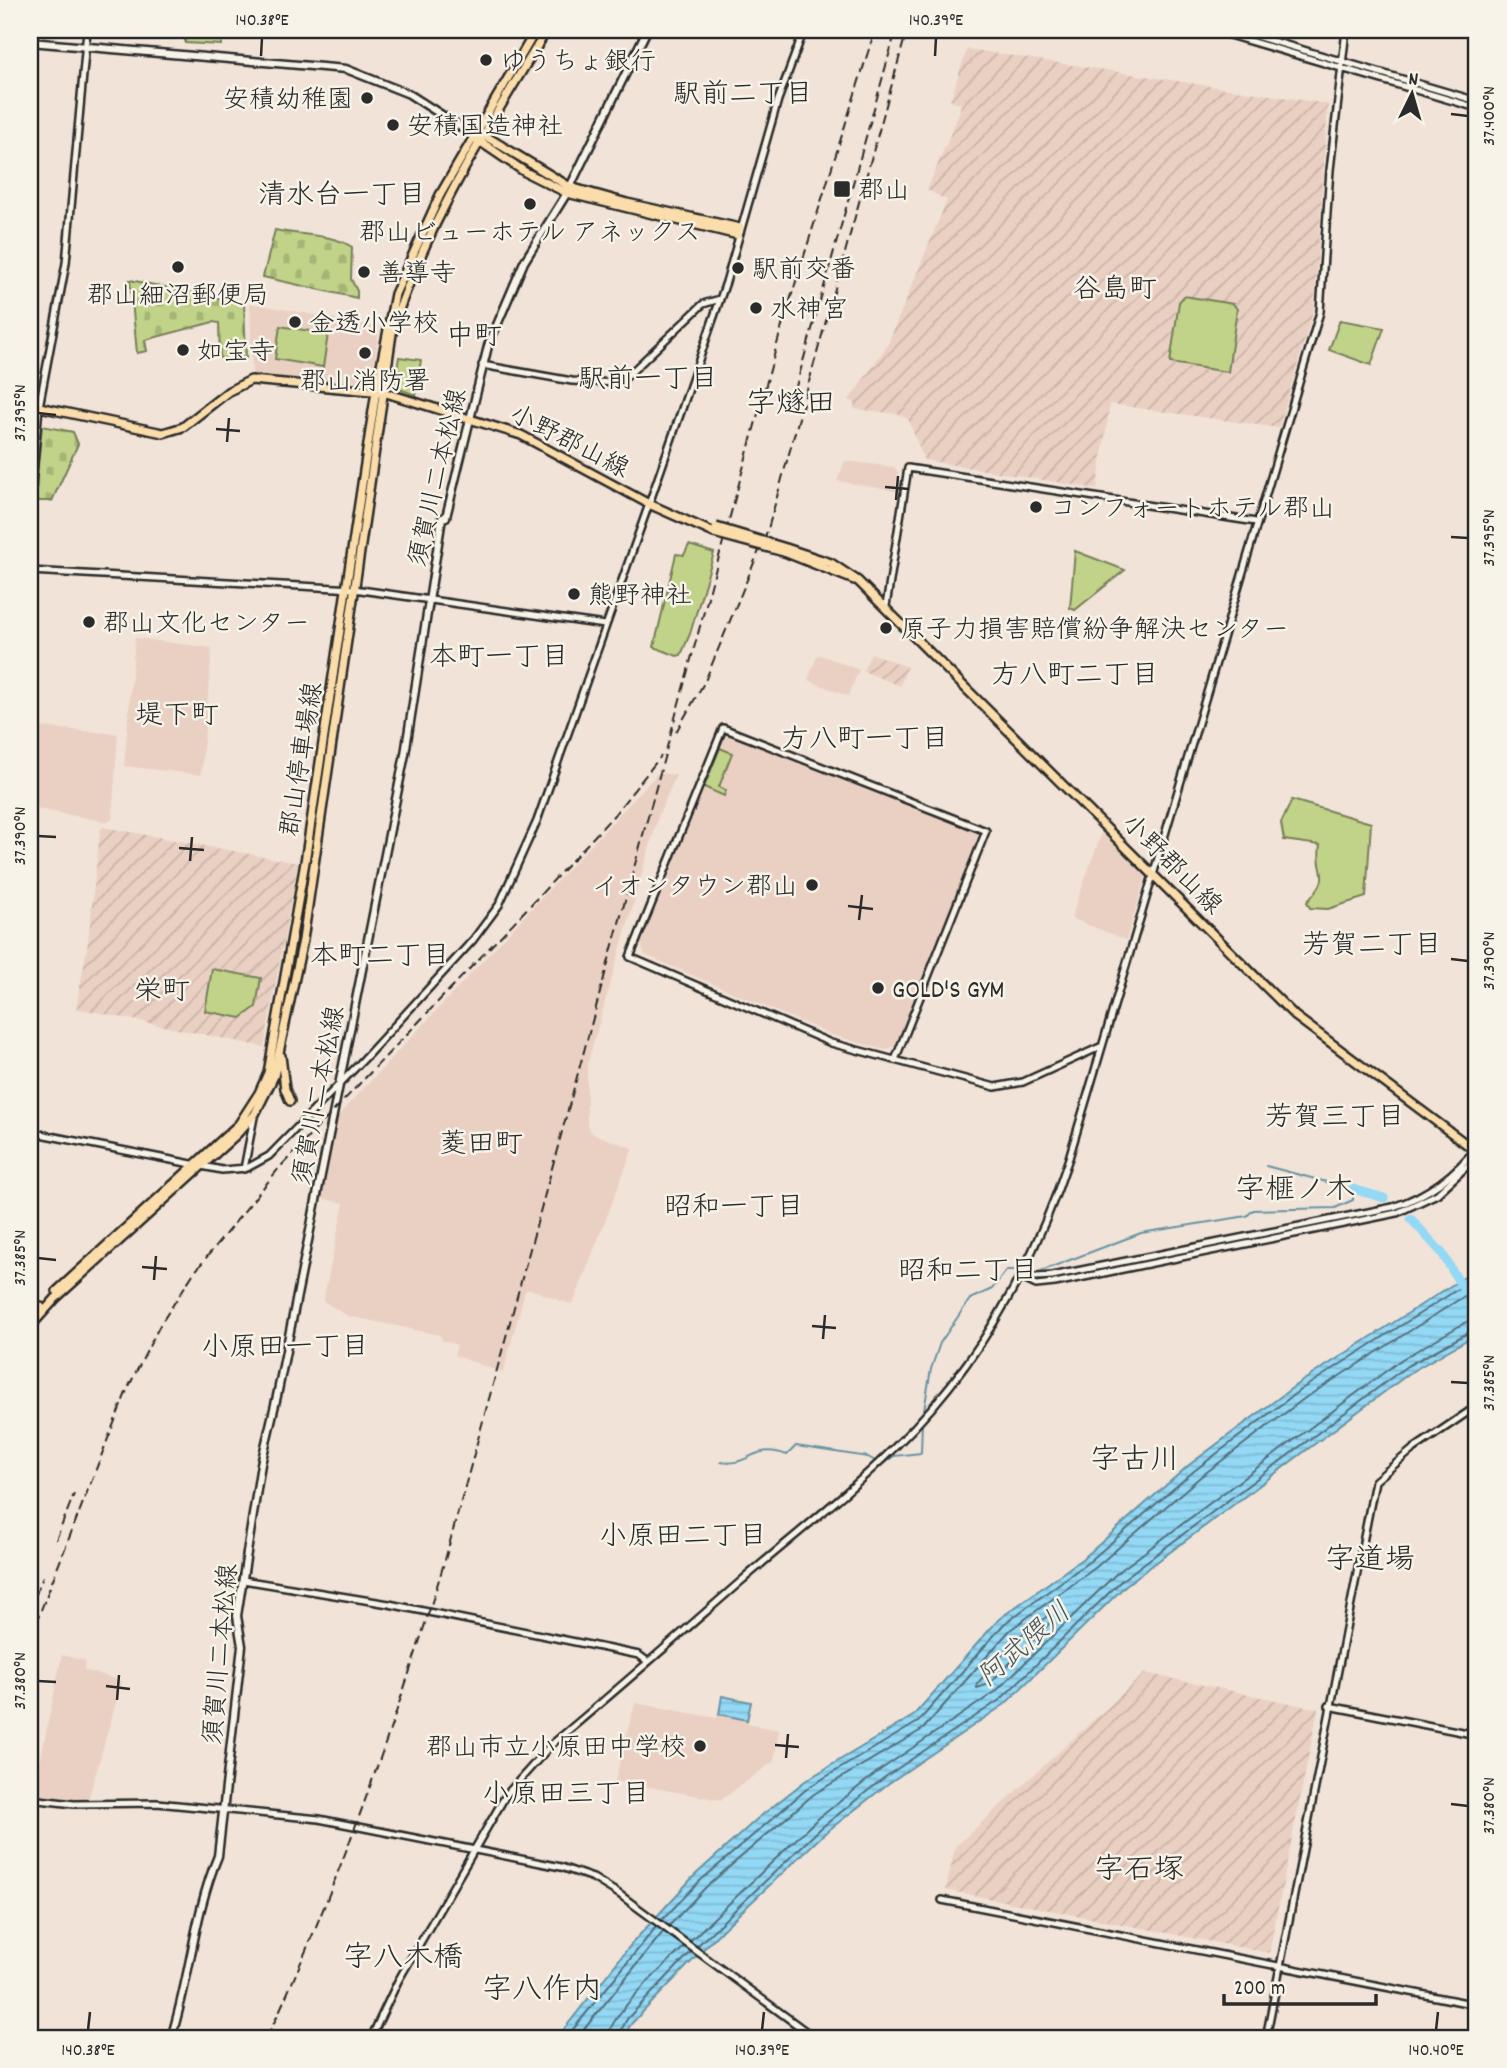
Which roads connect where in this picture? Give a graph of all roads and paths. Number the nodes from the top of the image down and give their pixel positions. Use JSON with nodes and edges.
{"nodes":[{"id":1,"x":87,"y":30,"type":"edge"},
{"id":2,"x":536,"y":30,"type":"edge"},
{"id":3,"x":547,"y":30,"type":"edge"},
{"id":4,"x":647,"y":30,"type":"edge"},
{"id":5,"x":804,"y":30,"type":"edge"},
{"id":6,"x":1212,"y":30,"type":"edge"},
{"id":7,"x":1235,"y":30,"type":"edge"},
{"id":8,"x":1346,"y":30,"type":"edge"},
{"id":9,"x":30,"y":42,"type":"edge"},
{"id":10,"x":85,"y":47,"type":"junction"},
{"id":11,"x":1343,"y":61,"type":"junction"},
{"id":12,"x":1342,"y":68,"type":"junction"},
{"id":13,"x":1477,"y":101,"type":"edge"},
{"id":14,"x":1477,"y":108,"type":"edge"},
{"id":15,"x":482,"y":134,"type":"junction"},
{"id":16,"x":475,"y":139,"type":"junction"},
{"id":17,"x":569,"y":190,"type":"junction"},
{"id":18,"x":739,"y":232,"type":"junction"},
{"id":19,"x":720,"y":299,"type":"junction"},
{"id":20,"x":482,"y":365,"type":"junction"},
{"id":21,"x":380,"y":391,"type":"junction"},
{"id":22,"x":30,"y":405,"type":"edge"},
{"id":23,"x":39,"y":407,"type":"junction"},
{"id":24,"x":471,"y":417,"type":"junction"},
{"id":25,"x":649,"y":504,"type":"junction"},
{"id":26,"x":30,"y":508,"type":"edge"},
{"id":27,"x":1256,"y":522,"type":"junction"},
{"id":28,"x":30,"y":565,"type":"edge"},
{"id":29,"x":30,"y":571,"type":"edge"},
{"id":30,"x":351,"y":589,"type":"junction"},
{"id":31,"x":431,"y":599,"type":"junction"},
{"id":32,"x":886,"y":606,"type":"junction"},
{"id":33,"x":605,"y":625,"type":"junction"},
{"id":34,"x":1153,"y":874,"type":"junction"},
{"id":35,"x":1100,"y":1047,"type":"junction"},
{"id":36,"x":280,"y":1052,"type":"junction"},
{"id":37,"x":895,"y":1060,"type":"junction"},
{"id":38,"x":339,"y":1084,"type":"junction"},
{"id":39,"x":290,"y":1101,"type":"dead end"},
{"id":40,"x":255,"y":1114,"type":"junction"},
{"id":41,"x":30,"y":1132,"type":"edge"},
{"id":42,"x":1476,"y":1151,"type":"edge"},
{"id":43,"x":192,"y":1165,"type":"junction"},
{"id":44,"x":201,"y":1167,"type":"junction"},
{"id":45,"x":244,"y":1169,"type":"junction"},
{"id":46,"x":1021,"y":1278,"type":"junction"},
{"id":47,"x":30,"y":1319,"type":"edge"},
{"id":48,"x":30,"y":1327,"type":"edge"},
{"id":49,"x":1477,"y":1406,"type":"edge"},
{"id":50,"x":243,"y":1580,"type":"junction"},
{"id":51,"x":647,"y":1661,"type":"junction"},
{"id":52,"x":1329,"y":1706,"type":"junction"},
{"id":53,"x":1477,"y":1735,"type":"edge"},
{"id":54,"x":30,"y":1799,"type":"edge"},
{"id":55,"x":223,"y":1811,"type":"junction"},
{"id":56,"x":476,"y":1848,"type":"junction"},
{"id":57,"x":942,"y":1900,"type":"dead end"},
{"id":58,"x":1279,"y":1966,"type":"junction"},
{"id":59,"x":1477,"y":2005,"type":"edge"},
{"id":60,"x":171,"y":2038,"type":"edge"},
{"id":61,"x":370,"y":2038,"type":"edge"},
{"id":62,"x":816,"y":2038,"type":"edge"},
{"id":63,"x":1266,"y":2038,"type":"edge"}],
"edges":[{"from":1,"to":10,"type":"street"},
{"from":2,"to":16,"type":"main road","name":"郡山停車場線"},
{"from":3,"to":15,"type":"main road"},
{"from":4,"to":17,"type":"main road","name":"須賀川二本松線"},
{"from":5,"to":18,"type":"street"},
{"from":6,"to":12,"type":"street"},
{"from":7,"to":11,"type":"street"},
{"from":8,"to":11,"type":"street"},
{"from":9,"to":10,"type":"main road"},
{"from":10,"to":16,"type":"main road"},
{"from":10,"to":23,"type":"street"},
{"from":11,"to":12,"type":"street"},
{"from":11,"to":13,"type":"street"},
{"from":12,"to":14,"type":"street"},
{"from":12,"to":27,"type":"street"},
{"from":15,"to":16,"type":"main road"},
{"from":15,"to":17,"type":"main road"},
{"from":16,"to":17,"type":"main road"},
{"from":16,"to":21,"type":"main road","name":"郡山停車場線"},
{"from":17,"to":18,"type":"main road"},
{"from":17,"to":20,"type":"main road","name":"須賀川二本松線"},
{"from":18,"to":19,"type":"street"},
{"from":19,"to":20,"type":"street"},
{"from":19,"to":25,"type":"street"},
{"from":20,"to":24,"type":"main road","name":"須賀川二本松線"},
{"from":21,"to":23,"type":"main road","name":"小野郡山線"},
{"from":21,"to":24,"type":"main road","name":"小野郡山線"},
{"from":21,"to":30,"type":"main road","name":"郡山停車場線"},
{"from":22,"to":23,"type":"main road","name":"小野郡山線"},
{"from":23,"to":26,"type":"street"},
{"from":24,"to":25,"type":"main road","name":"小野郡山線"},
{"from":24,"to":31,"type":"main road","name":"須賀川二本松線"},
{"from":25,"to":32,"type":"main road","name":"小野郡山線","bridge":true},
{"from":25,"to":33,"type":"street"},
{"from":27,"to":32,"type":"street"},
{"from":27,"to":34,"type":"street"},
{"from":28,"to":29,"type":"street"},
{"from":29,"to":30,"type":"street"},
{"from":30,"to":31,"type":"street"},
{"from":30,"to":36,"type":"main road","name":"郡山停車場線"},
{"from":30,"to":43,"type":"main road","name":"郡山停車場線"},
{"from":31,"to":33,"type":"street"},
{"from":31,"to":38,"type":"main road","name":"須賀川二本松線"},
{"from":32,"to":34,"type":"main road","name":"小野郡山線"},
{"from":33,"to":38,"type":"street"},
{"from":34,"to":35,"type":"street"},
{"from":34,"to":42,"type":"main road","name":"小野郡山線"},
{"from":35,"to":37,"type":"street"},
{"from":35,"to":46,"type":"street"},
{"from":36,"to":39,"type":"main road"},
{"from":36,"to":40,"type":"main road","name":"郡山停車場線"},
{"from":37,"to":37,"type":"street"},
{"from":38,"to":45,"type":"street"},
{"from":38,"to":50,"type":"main road","name":"須賀川二本松線"},
{"from":40,"to":44,"type":"main road","name":"郡山停車場線"},
{"from":40,"to":45,"type":"street"},
{"from":41,"to":43,"type":"street"},
{"from":42,"to":46,"type":"street"},
{"from":43,"to":44,"type":"street"},
{"from":43,"to":47,"type":"main road","name":"郡山停車場線"},
{"from":44,"to":45,"type":"street"},
{"from":44,"to":48,"type":"main road","name":"郡山停車場線"},
{"from":46,"to":51,"type":"street"},
{"from":49,"to":52,"type":"street"},
{"from":50,"to":51,"type":"street"},
{"from":50,"to":55,"type":"main road","name":"須賀川二本松線"},
{"from":51,"to":56,"type":"street"},
{"from":52,"to":53,"type":"street"},
{"from":52,"to":58,"type":"street"},
{"from":54,"to":55,"type":"street"},
{"from":55,"to":56,"type":"street"},
{"from":55,"to":60,"type":"main road","name":"須賀川二本松線"},
{"from":56,"to":61,"type":"street"},
{"from":56,"to":62,"type":"street"},
{"from":57,"to":58,"type":"street"},
{"from":58,"to":59,"type":"street"},
{"from":58,"to":63,"type":"street"}]}
